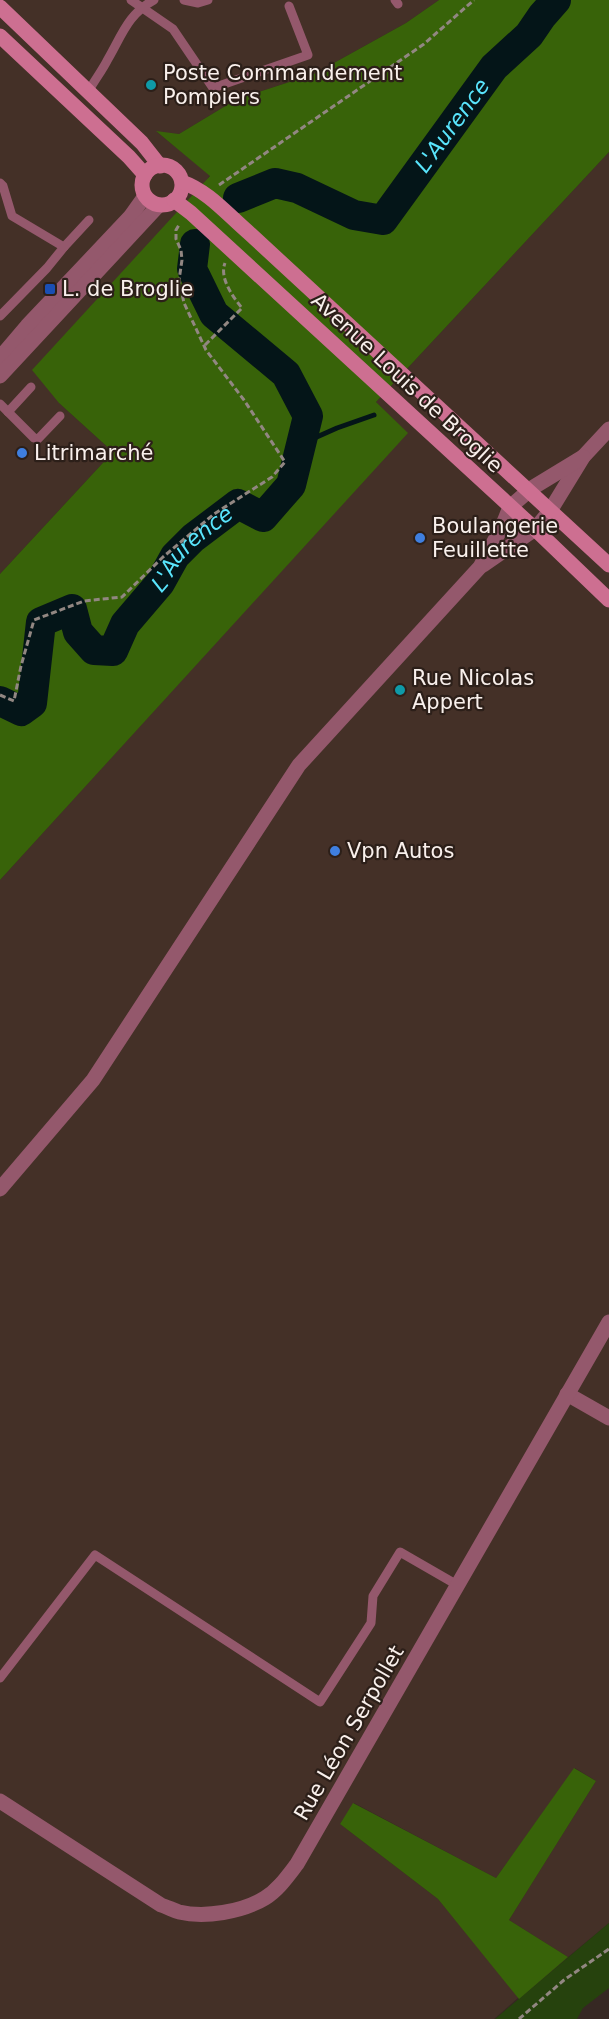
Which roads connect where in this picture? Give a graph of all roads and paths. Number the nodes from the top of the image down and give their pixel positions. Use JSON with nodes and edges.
{"nodes":[{"id":1,"x":131,"y":0,"type":"edge"},
{"id":2,"x":154,"y":0,"type":"edge"},
{"id":3,"x":184,"y":0,"type":"edge"},
{"id":4,"x":208,"y":0,"type":"edge"},
{"id":5,"x":474,"y":0,"type":"edge"},
{"id":6,"x":289,"y":6,"type":"dead end"},
{"id":7,"x":0,"y":8,"type":"edge"},
{"id":8,"x":140,"y":8,"type":"junction"},
{"id":9,"x":0,"y":36,"type":"edge"},
{"id":10,"x":88,"y":92,"type":"junction"},
{"id":11,"x":160,"y":166,"type":"junction"},
{"id":12,"x":145,"y":175,"type":"junction"},
{"id":13,"x":182,"y":182,"type":"junction"},
{"id":14,"x":0,"y":183,"type":"edge"},
{"id":15,"x":206,"y":195,"type":"junction"},
{"id":16,"x":145,"y":196,"type":"junction"},
{"id":17,"x":174,"y":200,"type":"junction"},
{"id":18,"x":159,"y":205,"type":"junction"},
{"id":19,"x":191,"y":213,"type":"junction"},
{"id":20,"x":88,"y":220,"type":"dead end"},
{"id":21,"x":64,"y":247,"type":"junction"},
{"id":22,"x":223,"y":268,"type":"dead end"},
{"id":23,"x":0,"y":316,"type":"edge"},
{"id":24,"x":205,"y":345,"type":"junction"},
{"id":25,"x":5,"y":359,"type":"edge"},
{"id":26,"x":31,"y":387,"type":"dead end"},
{"id":27,"x":0,"y":404,"type":"edge"},
{"id":28,"x":8,"y":412,"type":"junction"},
{"id":29,"x":60,"y":416,"type":"dead end"},
{"id":30,"x":609,"y":429,"type":"edge"},
{"id":31,"x":583,"y":457,"type":"junction"},
{"id":32,"x":529,"y":491,"type":"junction"},
{"id":33,"x":510,"y":507,"type":"junction"},
{"id":34,"x":550,"y":511,"type":"junction"},
{"id":35,"x":535,"y":529,"type":"junction"},
{"id":36,"x":609,"y":565,"type":"edge"},
{"id":37,"x":480,"y":567,"type":"junction"},
{"id":38,"x":609,"y":600,"type":"edge"},
{"id":39,"x":0,"y":695,"type":"edge"},
{"id":40,"x":0,"y":1189,"type":"edge"},
{"id":41,"x":609,"y":1322,"type":"edge"},
{"id":42,"x":567,"y":1394,"type":"junction"},
{"id":43,"x":609,"y":1418,"type":"edge"},
{"id":44,"x":459,"y":1586,"type":"junction"},
{"id":45,"x":0,"y":1678,"type":"edge"},
{"id":46,"x":0,"y":1801,"type":"edge"},
{"id":47,"x":609,"y":1950,"type":"edge"},
{"id":48,"x":519,"y":2019,"type":"edge"}],
"edges":[{"from":1,"to":8,"type":"lane"},
{"from":2,"to":8,"type":"lane"},
{"from":3,"to":4,"type":"lane"},
{"from":5,"to":15,"type":"path"},
{"from":6,"to":8,"type":"lane"},
{"from":7,"to":10,"type":"main road"},
{"from":8,"to":10,"type":"lane"},
{"from":9,"to":12,"type":"main road"},
{"from":10,"to":11,"type":"main road"},
{"from":11,"to":12,"type":"main road"},
{"from":11,"to":13,"type":"main road"},
{"from":12,"to":16,"type":"main road"},
{"from":13,"to":15,"type":"main road","name":"Avenue Louis de Broglie"},
{"from":13,"to":17,"type":"main road"},
{"from":14,"to":21,"type":"lane"},
{"from":15,"to":32,"type":"main road","name":"Avenue Louis de Broglie"},
{"from":16,"to":18,"type":"main road"},
{"from":16,"to":25,"type":"street"},
{"from":17,"to":18,"type":"main road"},
{"from":17,"to":19,"type":"main road","name":"Avenue Louis de Broglie"},
{"from":18,"to":25,"type":"street"},
{"from":19,"to":24,"type":"path"},
{"from":19,"to":33,"type":"main road","name":"Avenue Louis de Broglie"},
{"from":20,"to":21,"type":"lane"},
{"from":21,"to":23,"type":"lane"},
{"from":22,"to":24,"type":"path"},
{"from":24,"to":39,"type":"path"},
{"from":26,"to":28,"type":"lane"},
{"from":27,"to":28,"type":"lane"},
{"from":28,"to":29,"type":"lane"},
{"from":30,"to":31,"type":"street"},
{"from":31,"to":32,"type":"street"},
{"from":31,"to":34,"type":"street"},
{"from":32,"to":33,"type":"street"},
{"from":32,"to":34,"type":"main road","name":"Avenue Louis de Broglie"},
{"from":33,"to":35,"type":"main road","name":"Avenue Louis de Broglie"},
{"from":33,"to":37,"type":"street"},
{"from":34,"to":35,"type":"street"},
{"from":34,"to":36,"type":"main road","name":"Avenue Louis de Broglie"},
{"from":35,"to":37,"type":"street"},
{"from":35,"to":38,"type":"main road","name":"Avenue Louis de Broglie"},
{"from":37,"to":40,"type":"street"},
{"from":41,"to":42,"type":"street","name":"Rue Léon Serpollet"},
{"from":42,"to":43,"type":"street"},
{"from":42,"to":44,"type":"street","name":"Rue Léon Serpollet"},
{"from":44,"to":45,"type":"lane"},
{"from":44,"to":46,"type":"street","name":"Rue Léon Serpollet"},
{"from":47,"to":48,"type":"path"}]}
